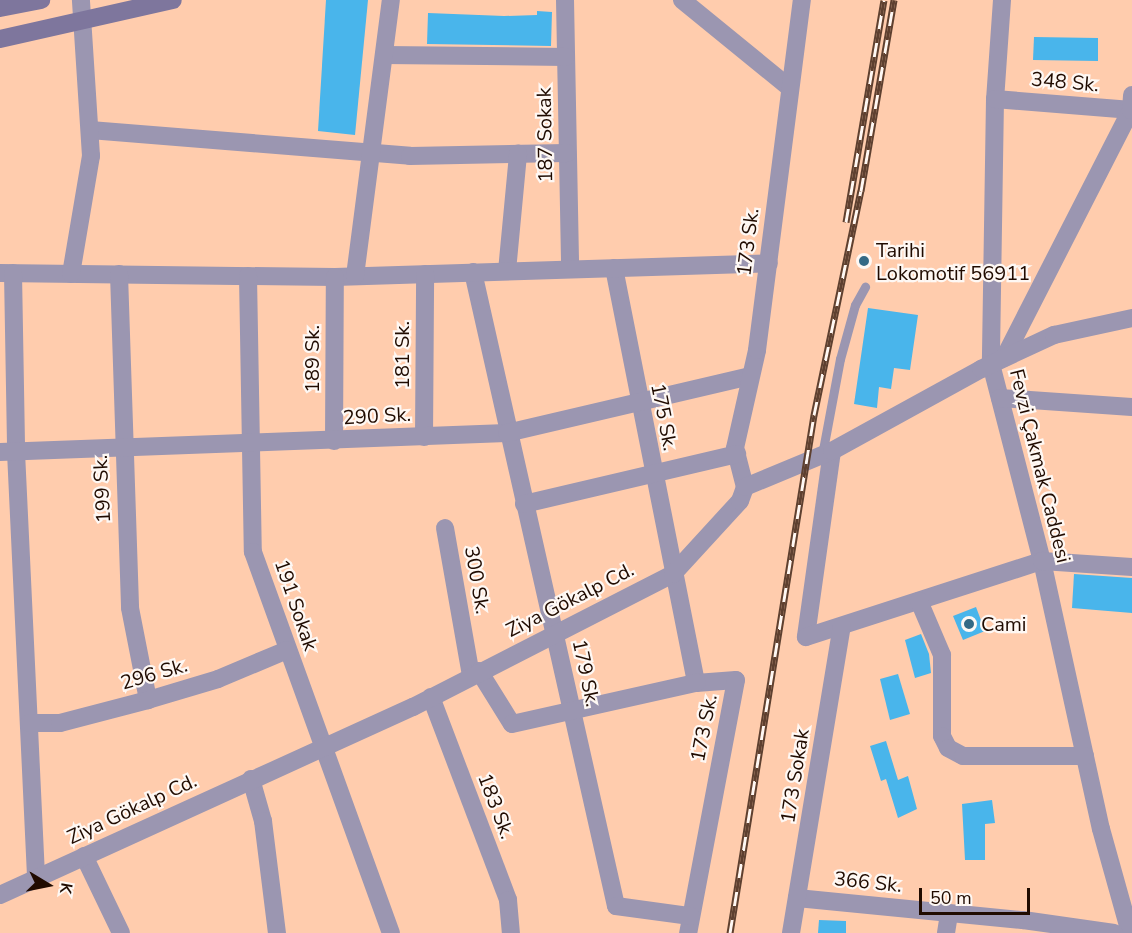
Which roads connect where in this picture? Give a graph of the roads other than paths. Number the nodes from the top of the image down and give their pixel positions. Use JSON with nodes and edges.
{"nodes":[{"id":1,"x":41,"y":0,"type":"edge"},
{"id":2,"x":81,"y":0,"type":"edge"},
{"id":3,"x":173,"y":0,"type":"edge"},
{"id":4,"x":391,"y":0,"type":"edge"},
{"id":5,"x":564,"y":0,"type":"edge"},
{"id":6,"x":682,"y":0,"type":"edge"},
{"id":7,"x":802,"y":0,"type":"edge"},
{"id":8,"x":1002,"y":0,"type":"edge"},
{"id":9,"x":0,"y":8,"type":"edge"},
{"id":10,"x":85,"y":20,"type":"junction"},
{"id":11,"x":0,"y":39,"type":"edge"},
{"id":12,"x":384,"y":55,"type":"junction"},
{"id":13,"x":566,"y":57,"type":"junction"},
{"id":14,"x":790,"y":88,"type":"junction"},
{"id":15,"x":995,"y":99,"type":"junction"},
{"id":16,"x":1132,"y":105,"type":"edge"},
{"id":17,"x":90,"y":130,"type":"junction"},
{"id":18,"x":567,"y":153,"type":"junction"},
{"id":19,"x":371,"y":154,"type":"junction"},
{"id":20,"x":518,"y":154,"type":"junction"},
{"id":21,"x":769,"y":263,"type":"junction"},
{"id":22,"x":614,"y":268,"type":"junction"},
{"id":23,"x":570,"y":269,"type":"junction"},
{"id":24,"x":507,"y":271,"type":"junction"},
{"id":25,"x":473,"y":272,"type":"junction"},
{"id":26,"x":6,"y":273,"type":"edge"},
{"id":27,"x":71,"y":274,"type":"junction"},
{"id":28,"x":119,"y":274,"type":"junction"},
{"id":29,"x":424,"y":274,"type":"junction"},
{"id":30,"x":248,"y":276,"type":"junction"},
{"id":31,"x":355,"y":276,"type":"junction"},
{"id":32,"x":335,"y":277,"type":"junction"},
{"id":33,"x":864,"y":287,"type":"dead end"},
{"id":34,"x":1132,"y":318,"type":"edge"},
{"id":35,"x":998,"y":361,"type":"junction"},
{"id":36,"x":750,"y":376,"type":"junction"},
{"id":37,"x":1000,"y":398,"type":"junction"},
{"id":38,"x":639,"y":405,"type":"junction"},
{"id":39,"x":1132,"y":407,"type":"edge"},
{"id":40,"x":507,"y":433,"type":"junction"},
{"id":41,"x":424,"y":437,"type":"junction"},
{"id":42,"x":333,"y":441,"type":"junction"},
{"id":43,"x":249,"y":444,"type":"junction"},
{"id":44,"x":123,"y":448,"type":"junction"},
{"id":45,"x":8,"y":452,"type":"edge"},
{"id":46,"x":827,"y":453,"type":"junction"},
{"id":47,"x":737,"y":454,"type":"junction"},
{"id":48,"x":653,"y":474,"type":"junction"},
{"id":49,"x":745,"y":487,"type":"junction"},
{"id":50,"x":524,"y":504,"type":"junction"},
{"id":51,"x":444,"y":528,"type":"dead end"},
{"id":52,"x":1042,"y":561,"type":"junction"},
{"id":53,"x":1132,"y":567,"type":"edge"},
{"id":54,"x":672,"y":574,"type":"junction"},
{"id":55,"x":919,"y":601,"type":"junction"},
{"id":56,"x":842,"y":626,"type":"junction"},
{"id":57,"x":555,"y":634,"type":"junction"},
{"id":58,"x":287,"y":650,"type":"junction"},
{"id":59,"x":475,"y":673,"type":"junction"},
{"id":60,"x":696,"y":683,"type":"junction"},
{"id":61,"x":430,"y":697,"type":"junction"},
{"id":62,"x":148,"y":700,"type":"junction"},
{"id":63,"x":572,"y":712,"type":"junction"},
{"id":64,"x":29,"y":723,"type":"junction"},
{"id":65,"x":325,"y":745,"type":"junction"},
{"id":66,"x":1085,"y":756,"type":"junction"},
{"id":67,"x":251,"y":779,"type":"junction"},
{"id":68,"x":84,"y":856,"type":"junction"},
{"id":69,"x":36,"y":878,"type":"junction"},
{"id":70,"x":0,"y":895,"type":"edge"},
{"id":71,"x":797,"y":898,"type":"junction"},
{"id":72,"x":950,"y":913,"type":"junction"},
{"id":73,"x":689,"y":924,"type":"edge"},
{"id":74,"x":1132,"y":925,"type":"edge"},
{"id":75,"x":1094,"y":932,"type":"edge"},
{"id":76,"x":121,"y":933,"type":"edge"},
{"id":77,"x":277,"y":933,"type":"edge"},
{"id":78,"x":391,"y":933,"type":"edge"},
{"id":79,"x":511,"y":933,"type":"edge"},
{"id":80,"x":791,"y":933,"type":"edge"},
{"id":81,"x":946,"y":933,"type":"edge"},
{"id":82,"x":1114,"y":933,"type":"edge"},
{"id":83,"x":1130,"y":933,"type":"edge"}],
"edges":[{"from":1,"to":9,"type":"main road"},
{"from":2,"to":10,"type":"street"},
{"from":3,"to":10,"type":"main road"},
{"from":4,"to":12,"type":"street"},
{"from":5,"to":13,"type":"street","name":"187 Sokak"},
{"from":6,"to":14,"type":"street"},
{"from":7,"to":14,"type":"street","name":"173 Sk."},
{"from":8,"to":15,"type":"street","name":"Fevzi Çakmak Caddesi"},
{"from":10,"to":11,"type":"main road"},
{"from":10,"to":17,"type":"street"},
{"from":12,"to":13,"type":"street"},
{"from":12,"to":19,"type":"street"},
{"from":13,"to":18,"type":"street","name":"187 Sokak"},
{"from":14,"to":21,"type":"street","name":"173 Sk."},
{"from":15,"to":16,"type":"street","name":"348 Sk."},
{"from":15,"to":35,"type":"street","name":"Fevzi Çakmak Caddesi"},
{"from":16,"to":35,"type":"street"},
{"from":17,"to":19,"type":"street"},
{"from":17,"to":27,"type":"street"},
{"from":18,"to":20,"type":"street"},
{"from":18,"to":23,"type":"street","name":"187 Sokak"},
{"from":19,"to":20,"type":"street"},
{"from":19,"to":31,"type":"street"},
{"from":20,"to":24,"type":"street"},
{"from":21,"to":22,"type":"street"},
{"from":21,"to":36,"type":"street","name":"173 Sk."},
{"from":22,"to":23,"type":"street"},
{"from":22,"to":38,"type":"street","name":"175 Sk."},
{"from":23,"to":24,"type":"street"},
{"from":24,"to":25,"type":"street"},
{"from":25,"to":29,"type":"street"},
{"from":25,"to":40,"type":"street","name":"179 Sk."},
{"from":26,"to":27,"type":"street"},
{"from":26,"to":45,"type":"street"},
{"from":27,"to":28,"type":"street"},
{"from":28,"to":30,"type":"street"},
{"from":28,"to":44,"type":"street","name":"199 Sk."},
{"from":29,"to":31,"type":"street"},
{"from":29,"to":41,"type":"street","name":"181 Sk."},
{"from":30,"to":32,"type":"street"},
{"from":30,"to":43,"type":"street","name":"191 Sokak"},
{"from":31,"to":32,"type":"street"},
{"from":32,"to":42,"type":"street","name":"189 Sk."},
{"from":33,"to":46,"type":"lane"},
{"from":34,"to":35,"type":"street"},
{"from":35,"to":37,"type":"street","name":"Fevzi Çakmak Caddesi"},
{"from":35,"to":46,"type":"street"},
{"from":36,"to":38,"type":"street","name":"290 Sk."},
{"from":36,"to":47,"type":"street","name":"173 Sk."},
{"from":37,"to":39,"type":"street"},
{"from":37,"to":52,"type":"street","name":"Fevzi Çakmak Caddesi"},
{"from":38,"to":40,"type":"street","name":"290 Sk."},
{"from":38,"to":48,"type":"street","name":"175 Sk."},
{"from":40,"to":41,"type":"street","name":"290 Sk."},
{"from":40,"to":50,"type":"street","name":"179 Sk."},
{"from":41,"to":42,"type":"street","name":"290 Sk."},
{"from":42,"to":43,"type":"street","name":"290 Sk."},
{"from":43,"to":44,"type":"street","name":"290 Sk."},
{"from":43,"to":58,"type":"street","name":"191 Sokak"},
{"from":44,"to":45,"type":"street","name":"290 Sk."},
{"from":44,"to":62,"type":"street","name":"199 Sk."},
{"from":45,"to":64,"type":"street"},
{"from":46,"to":49,"type":"street"},
{"from":46,"to":56,"type":"street"},
{"from":47,"to":48,"type":"street"},
{"from":47,"to":49,"type":"street","name":"173 Sk."},
{"from":48,"to":50,"type":"street"},
{"from":48,"to":54,"type":"street","name":"175 Sk."},
{"from":49,"to":54,"type":"street","name":"Ziya Gökalp Cd."},
{"from":50,"to":57,"type":"street","name":"179 Sk."},
{"from":51,"to":59,"type":"street","name":"300 Sk."},
{"from":52,"to":53,"type":"street"},
{"from":52,"to":55,"type":"street"},
{"from":52,"to":66,"type":"street","name":"Fevzi Çakmak Caddesi"},
{"from":54,"to":57,"type":"street","name":"Ziya Gökalp Cd."},
{"from":54,"to":60,"type":"street","name":"173 Sk."},
{"from":55,"to":56,"type":"street"},
{"from":55,"to":66,"type":"street"},
{"from":56,"to":71,"type":"street","name":"173 Sokak"},
{"from":57,"to":59,"type":"street","name":"Ziya Gökalp Cd."},
{"from":57,"to":63,"type":"street","name":"179 Sk."},
{"from":58,"to":62,"type":"street","name":"296 Sk."},
{"from":58,"to":65,"type":"street","name":"191 Sokak"},
{"from":59,"to":61,"type":"street","name":"Ziya Gökalp Cd."},
{"from":59,"to":63,"type":"street","name":"300 Sk."},
{"from":60,"to":63,"type":"street","name":"300 Sk."},
{"from":60,"to":73,"type":"street","name":"173 Sk."},
{"from":61,"to":65,"type":"street","name":"Ziya Gökalp Cd."},
{"from":61,"to":79,"type":"street","name":"183 Sk."},
{"from":62,"to":64,"type":"street","name":"296 Sk."},
{"from":63,"to":73,"type":"street","name":"179 Sk."},
{"from":64,"to":69,"type":"street"},
{"from":65,"to":67,"type":"street","name":"Ziya Gökalp Cd."},
{"from":65,"to":78,"type":"street","name":"191 Sokak"},
{"from":66,"to":83,"type":"street","name":"Fevzi Çakmak Caddesi"},
{"from":67,"to":68,"type":"street","name":"Ziya Gökalp Cd."},
{"from":67,"to":77,"type":"street"},
{"from":68,"to":69,"type":"street","name":"Ziya Gökalp Cd."},
{"from":68,"to":76,"type":"street"},
{"from":69,"to":70,"type":"street","name":"Ziya Gökalp Cd."},
{"from":71,"to":72,"type":"street","name":"366 Sk."},
{"from":71,"to":80,"type":"street","name":"173 Sokak"},
{"from":72,"to":75,"type":"street","name":"366 Sk."},
{"from":72,"to":81,"type":"street"},
{"from":74,"to":83,"type":"street"},
{"from":75,"to":82,"type":"street","name":"366 Sk."}]}
